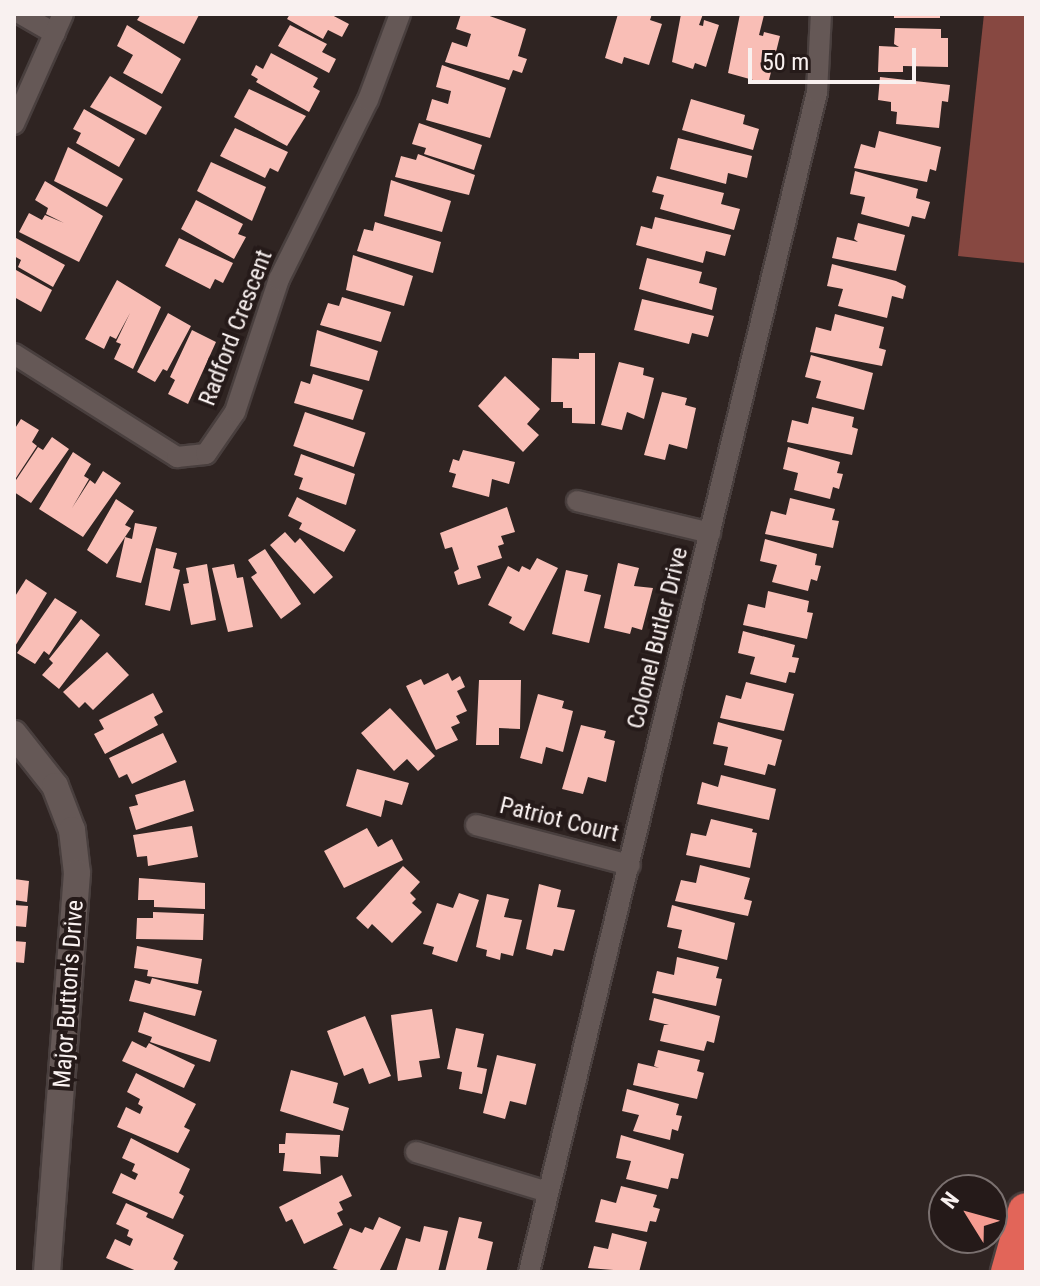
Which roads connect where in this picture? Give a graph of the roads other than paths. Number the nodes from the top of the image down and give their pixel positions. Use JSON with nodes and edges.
{"nodes":[{"id":1,"x":21,"y":14,"type":"edge"},
{"id":2,"x":63,"y":14,"type":"edge"},
{"id":3,"x":400,"y":14,"type":"edge"},
{"id":4,"x":821,"y":14,"type":"edge"},
{"id":5,"x":55,"y":34,"type":"junction"},
{"id":6,"x":14,"y":124,"type":"edge"},
{"id":7,"x":14,"y":354,"type":"edge"},
{"id":8,"x":577,"y":501,"type":"dead end"},
{"id":9,"x":710,"y":533,"type":"junction"},
{"id":10,"x":14,"y":734,"type":"edge"},
{"id":11,"x":476,"y":825,"type":"dead end"},
{"id":12,"x":630,"y":865,"type":"junction"},
{"id":13,"x":416,"y":1152,"type":"dead end"},
{"id":14,"x":548,"y":1192,"type":"junction"},
{"id":15,"x":1026,"y":1211,"type":"edge"},
{"id":16,"x":47,"y":1272,"type":"edge"},
{"id":17,"x":529,"y":1272,"type":"edge"},
{"id":18,"x":1009,"y":1272,"type":"edge"}],
"edges":[{"from":1,"to":5,"type":"street"},
{"from":2,"to":5,"type":"street"},
{"from":3,"to":7,"type":"street","name":"Radford Crescent"},
{"from":4,"to":9,"type":"street","name":"Colonel Butler Drive"},
{"from":5,"to":6,"type":"street"},
{"from":8,"to":9,"type":"street"},
{"from":9,"to":12,"type":"street","name":"Colonel Butler Drive"},
{"from":10,"to":16,"type":"street","name":"Major Button's Drive"},
{"from":11,"to":12,"type":"street","name":"Patriot Court"},
{"from":12,"to":14,"type":"street","name":"Colonel Butler Drive"},
{"from":13,"to":14,"type":"street"},
{"from":14,"to":17,"type":"street","name":"Colonel Butler Drive"},
{"from":15,"to":18,"type":"highway"}]}
